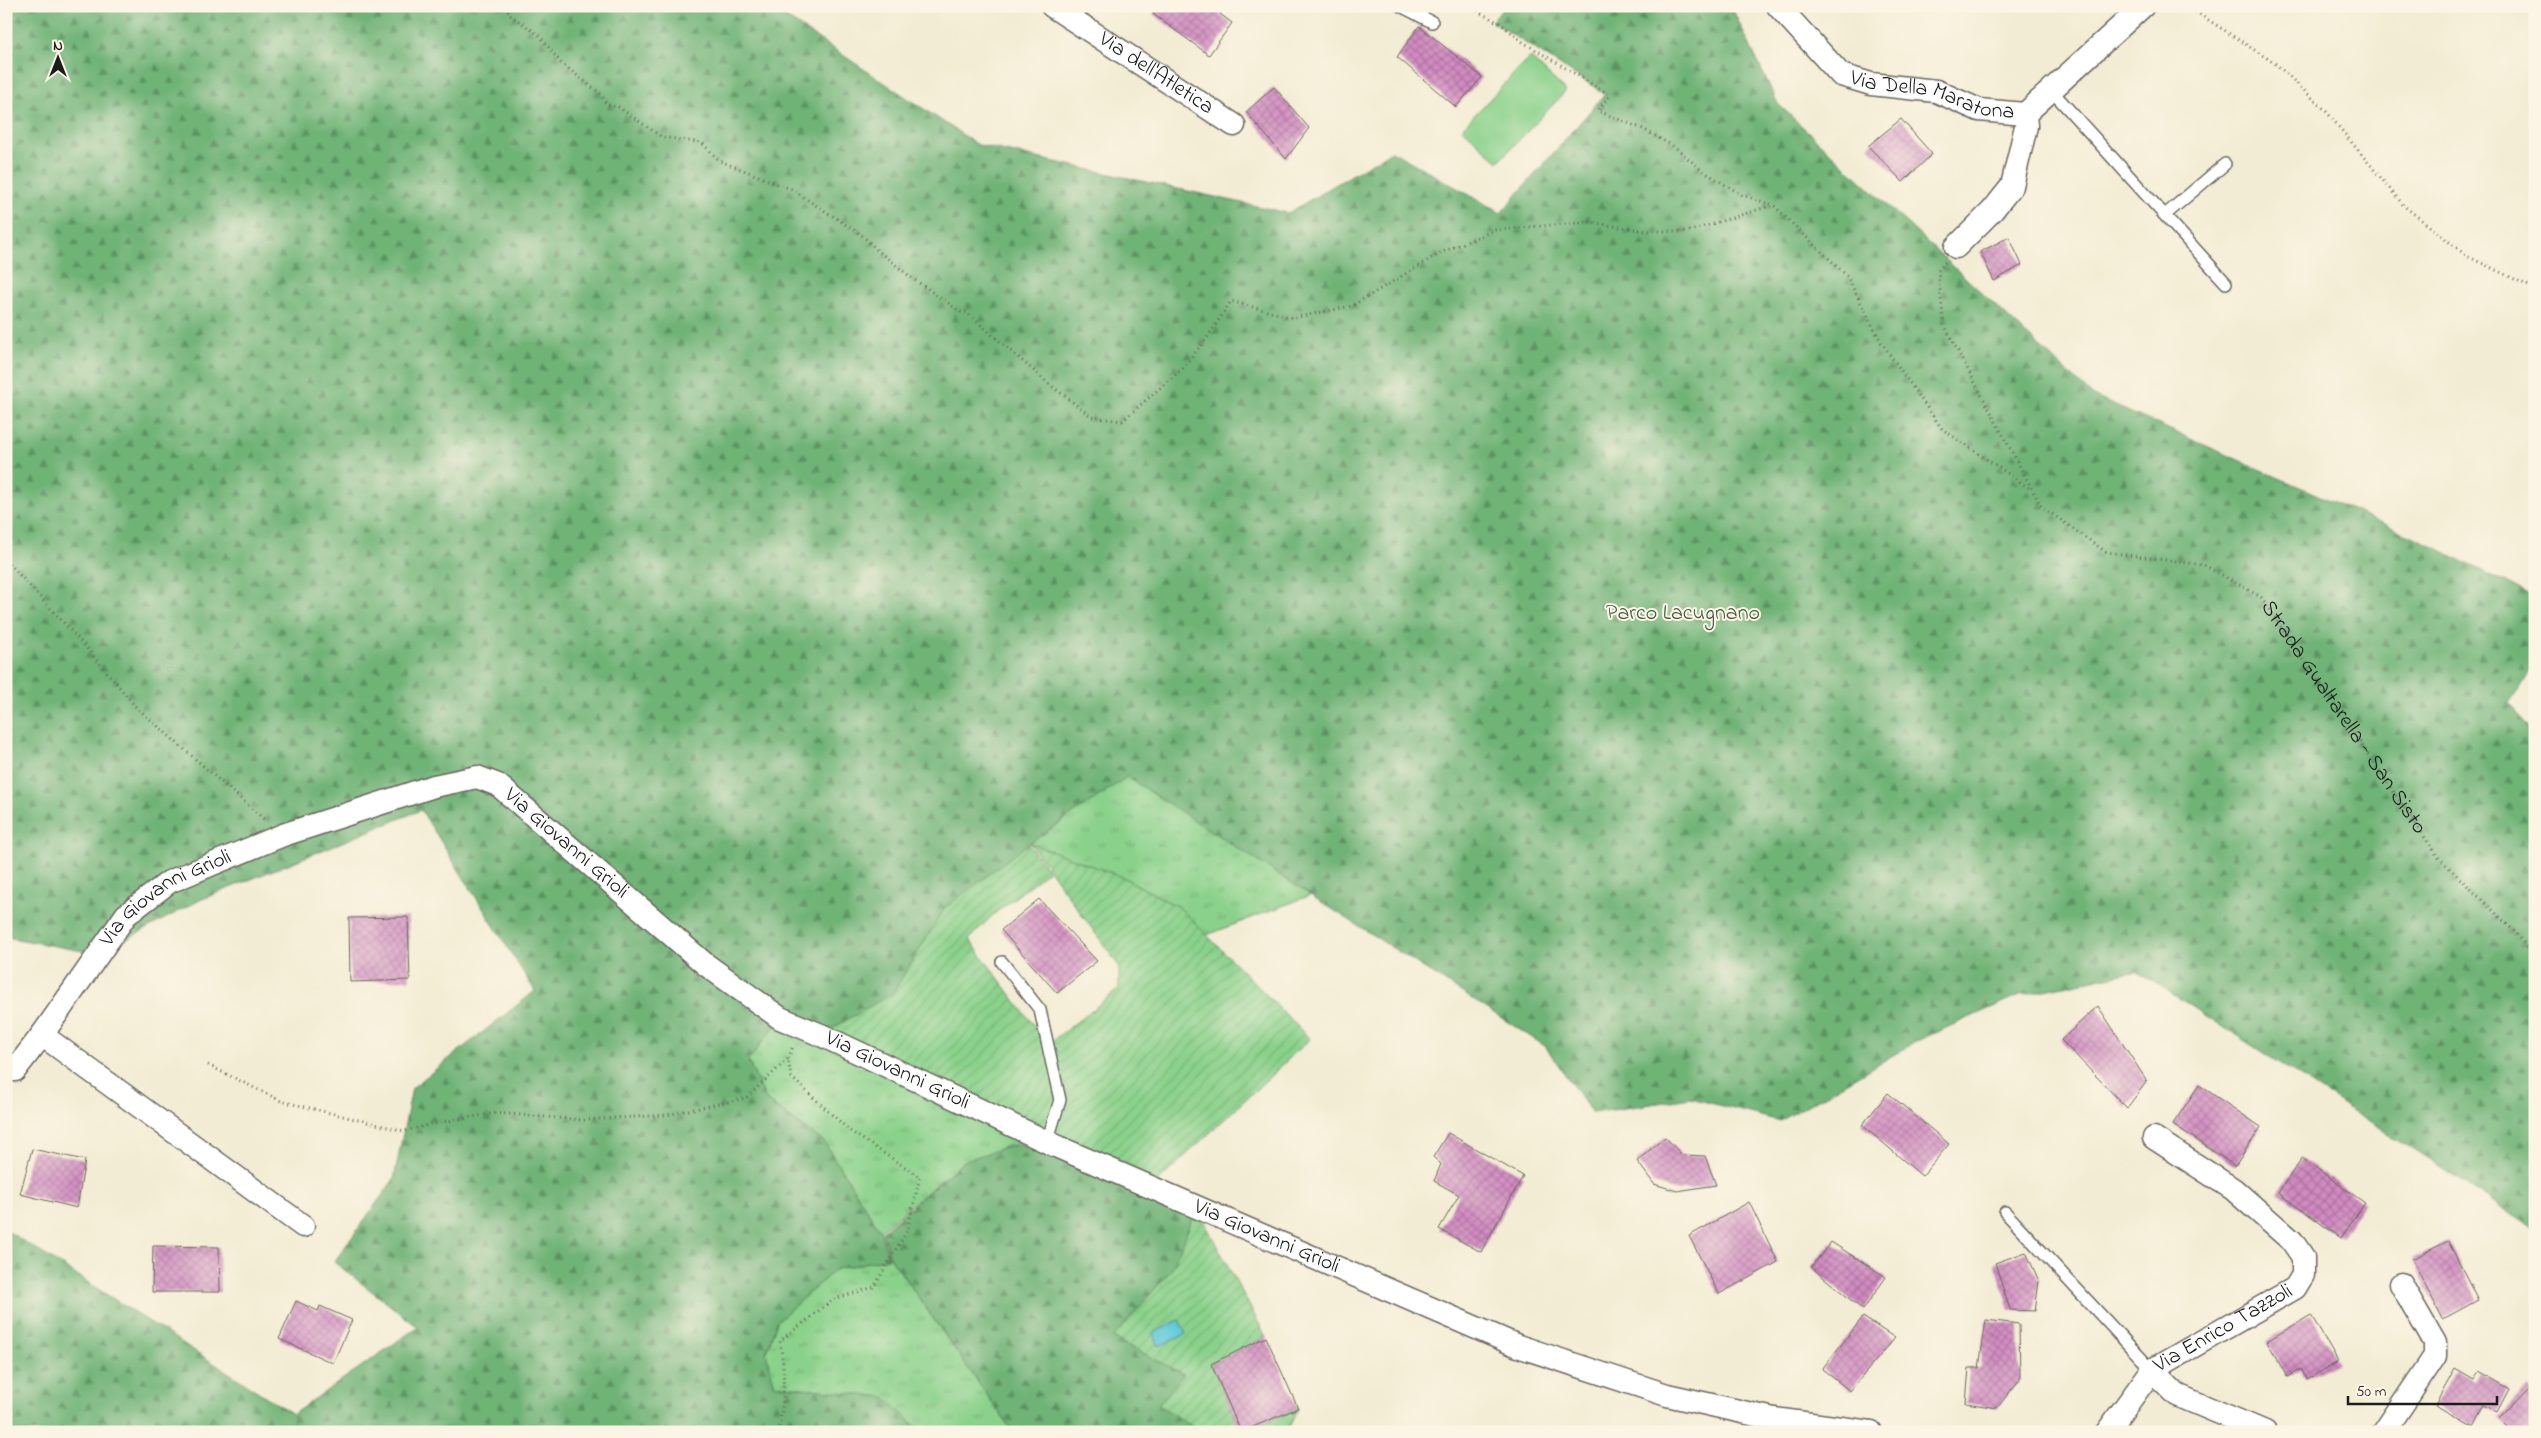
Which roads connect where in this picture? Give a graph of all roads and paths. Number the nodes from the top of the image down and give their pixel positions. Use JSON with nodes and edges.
{"nodes":[{"id":1,"x":506,"y":6,"type":"edge"},
{"id":2,"x":1052,"y":6,"type":"edge"},
{"id":3,"x":1402,"y":6,"type":"edge"},
{"id":4,"x":1468,"y":6,"type":"edge"},
{"id":5,"x":1778,"y":6,"type":"edge"},
{"id":6,"x":2143,"y":6,"type":"edge"},
{"id":7,"x":2187,"y":6,"type":"edge"},
{"id":8,"x":1432,"y":22,"type":"dead end"},
{"id":9,"x":2051,"y":90,"type":"junction"},
{"id":10,"x":2025,"y":114,"type":"junction"},
{"id":11,"x":1234,"y":125,"type":"dead end"},
{"id":12,"x":2225,"y":164,"type":"dead end"},
{"id":13,"x":1773,"y":204,"type":"junction"},
{"id":14,"x":2165,"y":216,"type":"junction"},
{"id":15,"x":1956,"y":247,"type":"joint"},
{"id":16,"x":2226,"y":283,"type":"dead end"},
{"id":17,"x":2535,"y":289,"type":"edge"},
{"id":18,"x":2032,"y":490,"type":"junction"},
{"id":19,"x":6,"y":560,"type":"edge"},
{"id":20,"x":283,"y":835,"type":"junction"},
{"id":21,"x":2535,"y":957,"type":"edge"},
{"id":22,"x":1002,"y":962,"type":"dead end"},
{"id":23,"x":801,"y":1027,"type":"junction"},
{"id":24,"x":42,"y":1035,"type":"junction"},
{"id":25,"x":788,"y":1059,"type":"junction"},
{"id":26,"x":208,"y":1065,"type":"dead end"},
{"id":27,"x":6,"y":1070,"type":"edge"},
{"id":28,"x":2154,"y":1138,"type":"dead end"},
{"id":29,"x":1047,"y":1142,"type":"junction"},
{"id":30,"x":2005,"y":1212,"type":"dead end"},
{"id":31,"x":303,"y":1226,"type":"dead end"},
{"id":32,"x":2401,"y":1284,"type":"dead end"},
{"id":33,"x":2152,"y":1370,"type":"junction"},
{"id":34,"x":778,"y":1432,"type":"edge"},
{"id":35,"x":1870,"y":1432,"type":"edge"},
{"id":36,"x":2107,"y":1432,"type":"edge"},
{"id":37,"x":2265,"y":1432,"type":"edge"},
{"id":38,"x":2384,"y":1432,"type":"edge"}],
"edges":[{"from":1,"to":13,"type":"path"},
{"from":2,"to":11,"type":"street","name":"Via dell'Atletica"},
{"from":3,"to":8,"type":"lane"},
{"from":4,"to":13,"type":"path"},
{"from":5,"to":10,"type":"street","name":"Via Della Maratona"},
{"from":6,"to":9,"type":"street"},
{"from":7,"to":17,"type":"path"},
{"from":9,"to":10,"type":"street"},
{"from":9,"to":14,"type":"lane"},
{"from":10,"to":15,"type":"street"},
{"from":12,"to":14,"type":"lane"},
{"from":13,"to":18,"type":"path"},
{"from":14,"to":16,"type":"lane"},
{"from":15,"to":18,"type":"path","name":"Strada Gualtarella - San Sisto"},
{"from":18,"to":21,"type":"path","name":"Strada Gualtarella - San Sisto"},
{"from":19,"to":20,"type":"path"},
{"from":20,"to":23,"type":"street","name":"Via Giovanni Grioli"},
{"from":20,"to":24,"type":"street","name":"Via Giovanni Grioli"},
{"from":22,"to":29,"type":"lane"},
{"from":23,"to":25,"type":"path"},
{"from":23,"to":29,"type":"street","name":"Via Giovanni Grioli"},
{"from":24,"to":27,"type":"street","name":"Via Giovanni Grioli"},
{"from":24,"to":31,"type":"street"},
{"from":25,"to":26,"type":"path"},
{"from":25,"to":34,"type":"path"},
{"from":28,"to":33,"type":"street","name":"Via Enrico Tazzoli"},
{"from":29,"to":35,"type":"street","name":"Via Giovanni Grioli"},
{"from":30,"to":33,"type":"lane"},
{"from":32,"to":38,"type":"street"},
{"from":33,"to":36,"type":"street","name":"Via Enrico Tazzoli"},
{"from":33,"to":37,"type":"street"}]}
